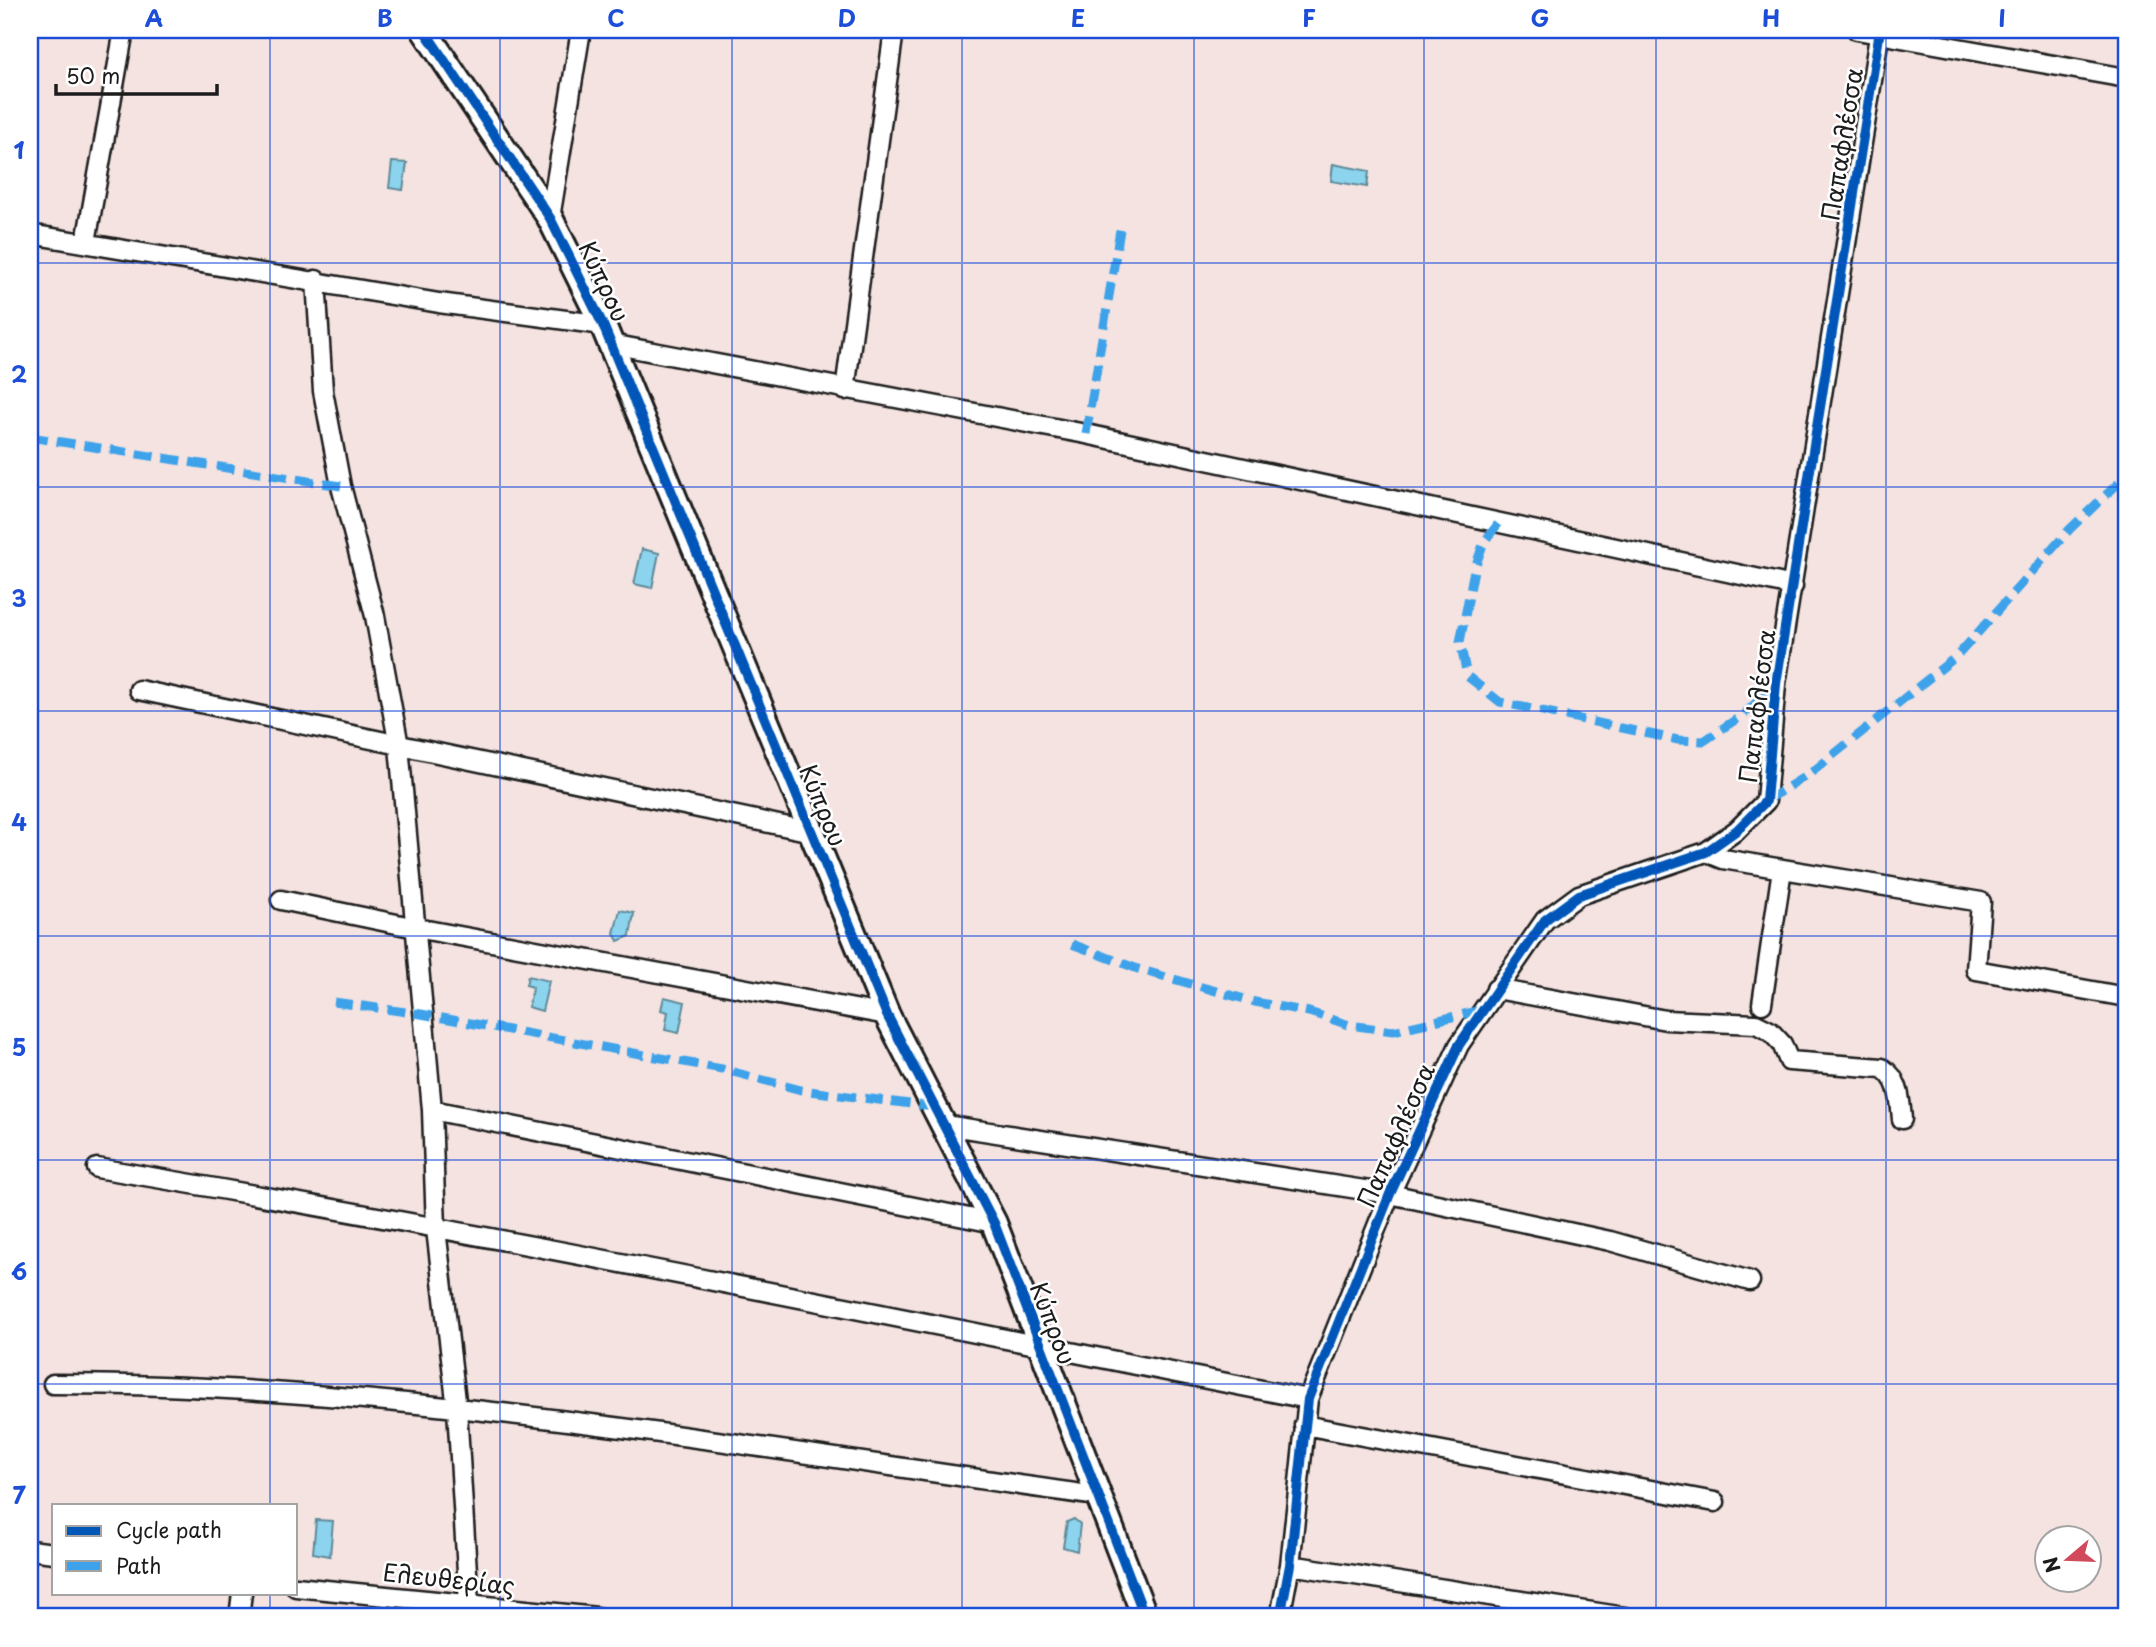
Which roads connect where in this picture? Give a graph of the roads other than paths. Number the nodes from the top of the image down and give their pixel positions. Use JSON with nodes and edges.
{"nodes":[{"id":1,"x":124,"y":30,"type":"edge"},
{"id":2,"x":424,"y":30,"type":"edge"},
{"id":3,"x":580,"y":30,"type":"edge"},
{"id":4,"x":894,"y":30,"type":"edge"},
{"id":5,"x":1857,"y":30,"type":"edge"},
{"id":6,"x":1880,"y":32,"type":"edge"},
{"id":7,"x":2126,"y":78,"type":"edge"},
{"id":8,"x":550,"y":218,"type":"junction"},
{"id":9,"x":30,"y":233,"type":"edge"},
{"id":10,"x":86,"y":242,"type":"junction"},
{"id":11,"x":316,"y":280,"type":"junction"},
{"id":12,"x":607,"y":335,"type":"junction"},
{"id":13,"x":845,"y":390,"type":"junction"},
{"id":14,"x":1793,"y":586,"type":"junction"},
{"id":15,"x":139,"y":690,"type":"dead end"},
{"id":16,"x":399,"y":746,"type":"junction"},
{"id":17,"x":812,"y":832,"type":"junction"},
{"id":18,"x":1706,"y":852,"type":"junction"},
{"id":19,"x":1782,"y":869,"type":"junction"},
{"id":20,"x":281,"y":900,"type":"dead end"},
{"id":21,"x":416,"y":928,"type":"junction"},
{"id":22,"x":1496,"y":989,"type":"junction"},
{"id":23,"x":2126,"y":997,"type":"edge"},
{"id":24,"x":1762,"y":1004,"type":"dead end"},
{"id":25,"x":887,"y":1015,"type":"junction"},
{"id":26,"x":432,"y":1110,"type":"junction"},
{"id":27,"x":1902,"y":1119,"type":"dead end"},
{"id":28,"x":945,"y":1125,"type":"junction"},
{"id":29,"x":97,"y":1168,"type":"dead end"},
{"id":30,"x":1390,"y":1194,"type":"junction"},
{"id":31,"x":994,"y":1223,"type":"junction"},
{"id":32,"x":436,"y":1229,"type":"junction"},
{"id":33,"x":1751,"y":1281,"type":"dead end"},
{"id":34,"x":1041,"y":1346,"type":"junction"},
{"id":35,"x":53,"y":1384,"type":"dead end"},
{"id":36,"x":1308,"y":1399,"type":"junction"},
{"id":37,"x":457,"y":1409,"type":"junction"},
{"id":38,"x":1304,"y":1425,"type":"junction"},
{"id":39,"x":1097,"y":1496,"type":"junction"},
{"id":40,"x":1715,"y":1502,"type":"dead end"},
{"id":41,"x":30,"y":1550,"type":"edge"},
{"id":42,"x":52,"y":1553,"type":"edge"},
{"id":43,"x":1290,"y":1565,"type":"junction"},
{"id":44,"x":298,"y":1587,"type":"edge"},
{"id":45,"x":242,"y":1594,"type":"edge"},
{"id":46,"x":469,"y":1604,"type":"junction"},
{"id":47,"x":239,"y":1617,"type":"edge"},
{"id":48,"x":597,"y":1617,"type":"edge"},
{"id":49,"x":1145,"y":1617,"type":"edge"},
{"id":50,"x":1280,"y":1617,"type":"edge"},
{"id":51,"x":1625,"y":1617,"type":"edge"}],
"edges":[{"from":1,"to":10,"type":"street"},
{"from":2,"to":8,"type":"street","name":"Κύπρου"},
{"from":3,"to":8,"type":"street"},
{"from":4,"to":13,"type":"street"},
{"from":5,"to":6,"type":"street"},
{"from":6,"to":7,"type":"street"},
{"from":6,"to":14,"type":"street","name":"Παπαφλέσσα"},
{"from":8,"to":12,"type":"street","name":"Κύπρου"},
{"from":9,"to":10,"type":"street"},
{"from":10,"to":11,"type":"street"},
{"from":11,"to":12,"type":"street"},
{"from":11,"to":16,"type":"street"},
{"from":12,"to":13,"type":"street"},
{"from":12,"to":17,"type":"street","name":"Κύπρου"},
{"from":13,"to":14,"type":"street"},
{"from":14,"to":18,"type":"street","name":"Παπαφλέσσα"},
{"from":15,"to":16,"type":"street"},
{"from":16,"to":17,"type":"street"},
{"from":16,"to":21,"type":"street"},
{"from":17,"to":25,"type":"street","name":"Κύπρου"},
{"from":18,"to":19,"type":"street"},
{"from":18,"to":22,"type":"street","name":"Παπαφλέσσα"},
{"from":19,"to":23,"type":"street"},
{"from":19,"to":24,"type":"street"},
{"from":20,"to":21,"type":"street"},
{"from":21,"to":25,"type":"street"},
{"from":21,"to":26,"type":"street"},
{"from":22,"to":27,"type":"street"},
{"from":22,"to":30,"type":"street","name":"Παπαφλέσσα"},
{"from":25,"to":28,"type":"street","name":"Κύπρου"},
{"from":26,"to":31,"type":"street"},
{"from":26,"to":32,"type":"street"},
{"from":28,"to":30,"type":"street"},
{"from":28,"to":31,"type":"street","name":"Κύπρου"},
{"from":29,"to":32,"type":"street"},
{"from":30,"to":33,"type":"street"},
{"from":30,"to":36,"type":"street","name":"Παπαφλέσσα"},
{"from":31,"to":34,"type":"street","name":"Κύπρου"},
{"from":32,"to":34,"type":"street"},
{"from":32,"to":37,"type":"street"},
{"from":34,"to":36,"type":"street"},
{"from":34,"to":39,"type":"street","name":"Κύπρου"},
{"from":35,"to":37,"type":"street"},
{"from":36,"to":38,"type":"street","name":"Παπαφλέσσα"},
{"from":37,"to":39,"type":"street"},
{"from":37,"to":46,"type":"street"},
{"from":38,"to":40,"type":"street"},
{"from":38,"to":43,"type":"street","name":"Παπαφλέσσα"},
{"from":39,"to":49,"type":"street","name":"Κύπρου"},
{"from":41,"to":42,"type":"street"},
{"from":43,"to":50,"type":"street","name":"Παπαφλέσσα"},
{"from":43,"to":51,"type":"street"},
{"from":44,"to":46,"type":"street","name":"Ελευθερίας"},
{"from":45,"to":47,"type":"street"},
{"from":46,"to":48,"type":"street","name":"Ελευθερίας"}]}
